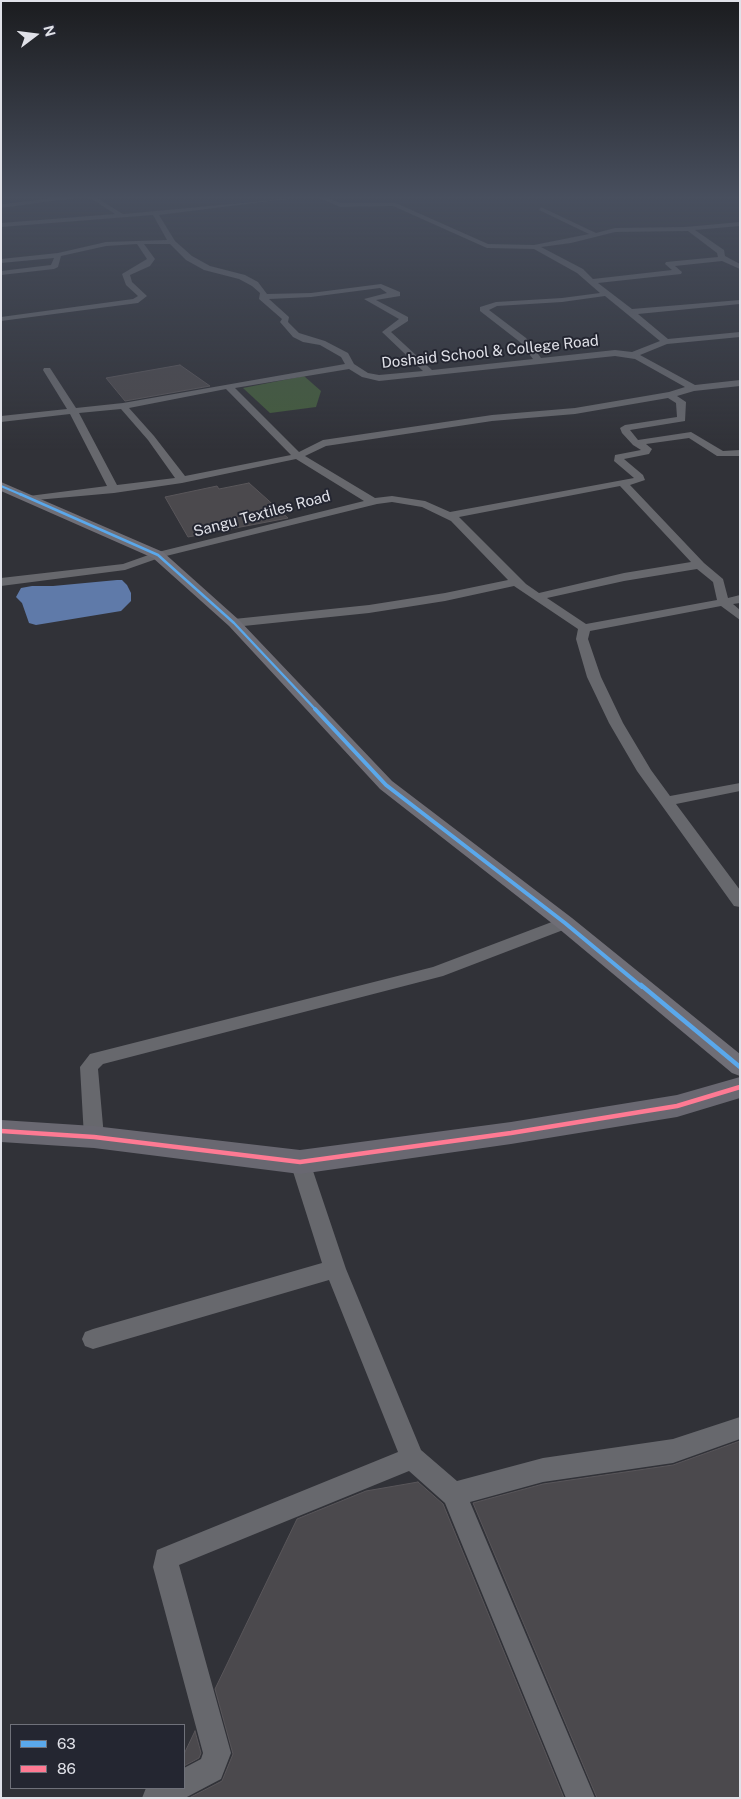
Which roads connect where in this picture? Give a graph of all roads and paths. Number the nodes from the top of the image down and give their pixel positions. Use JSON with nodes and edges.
{"nodes":[{"id":1,"x":129,"y":282,"type":"edge"},
{"id":2,"x":250,"y":282,"type":"edge"},
{"id":3,"x":590,"y":282,"type":"edge"},
{"id":4,"x":606,"y":294,"type":"junction"},
{"id":5,"x":262,"y":297,"type":"junction"},
{"id":6,"x":740,"y":302,"type":"edge"},
{"id":7,"x":631,"y":312,"type":"junction"},
{"id":8,"x":1,"y":319,"type":"edge"},
{"id":9,"x":740,"y":334,"type":"edge"},
{"id":10,"x":666,"y":342,"type":"junction"},
{"id":11,"x":632,"y":355,"type":"junction"},
{"id":12,"x":539,"y":362,"type":"junction"},
{"id":13,"x":350,"y":366,"type":"junction"},
{"id":14,"x":47,"y":370,"type":"dead end"},
{"id":15,"x":432,"y":374,"type":"junction"},
{"id":16,"x":739,"y":383,"type":"edge"},
{"id":17,"x":229,"y":387,"type":"junction"},
{"id":18,"x":693,"y":388,"type":"junction"},
{"id":19,"x":670,"y":395,"type":"junction"},
{"id":20,"x":123,"y":406,"type":"junction"},
{"id":21,"x":73,"y":411,"type":"junction"},
{"id":22,"x":1,"y":419,"type":"edge"},
{"id":23,"x":636,"y":443,"type":"junction"},
{"id":24,"x":740,"y":453,"type":"edge"},
{"id":25,"x":298,"y":456,"type":"junction"},
{"id":26,"x":182,"y":480,"type":"junction"},
{"id":27,"x":622,"y":483,"type":"junction"},
{"id":28,"x":1,"y":486,"type":"edge"},
{"id":29,"x":114,"y":490,"type":"junction"},
{"id":30,"x":29,"y":499,"type":"junction"},
{"id":31,"x":373,"y":502,"type":"junction"},
{"id":32,"x":448,"y":516,"type":"junction"},
{"id":33,"x":158,"y":555,"type":"junction"},
{"id":34,"x":700,"y":565,"type":"junction"},
{"id":35,"x":1,"y":582,"type":"edge"},
{"id":36,"x":510,"y":583,"type":"dead end"},
{"id":37,"x":537,"y":597,"type":"junction"},
{"id":38,"x":740,"y":599,"type":"edge"},
{"id":39,"x":723,"y":602,"type":"junction"},
{"id":40,"x":740,"y":616,"type":"edge"},
{"id":41,"x":234,"y":623,"type":"junction"},
{"id":42,"x":584,"y":628,"type":"junction"},
{"id":43,"x":740,"y":788,"type":"edge"},
{"id":44,"x":666,"y":801,"type":"junction"},
{"id":45,"x":740,"y":902,"type":"edge"},
{"id":46,"x":565,"y":923,"type":"junction"},
{"id":47,"x":740,"y":1067,"type":"edge"},
{"id":48,"x":740,"y":1087,"type":"edge"},
{"id":49,"x":1,"y":1131,"type":"edge"},
{"id":50,"x":94,"y":1137,"type":"junction"},
{"id":51,"x":300,"y":1162,"type":"junction"},
{"id":52,"x":335,"y":1269,"type":"junction"},
{"id":53,"x":93,"y":1339,"type":"dead end"},
{"id":54,"x":740,"y":1428,"type":"edge"},
{"id":55,"x":412,"y":1458,"type":"junction"},
{"id":56,"x":454,"y":1494,"type":"junction"},
{"id":57,"x":185,"y":1782,"type":"edge"},
{"id":58,"x":173,"y":1789,"type":"edge"},
{"id":59,"x":156,"y":1798,"type":"edge"},
{"id":60,"x":581,"y":1798,"type":"edge"}],
"edges":[{"from":1,"to":8,"type":"street"},
{"from":2,"to":5,"type":"street","name":"Doshaid School & College Road"},
{"from":3,"to":4,"type":"street"},
{"from":4,"to":7,"type":"street"},
{"from":4,"to":12,"type":"street"},
{"from":5,"to":13,"type":"street","name":"Doshaid School & College Road"},
{"from":5,"to":15,"type":"street"},
{"from":6,"to":7,"type":"street"},
{"from":7,"to":10,"type":"street"},
{"from":9,"to":10,"type":"street"},
{"from":10,"to":11,"type":"street"},
{"from":11,"to":12,"type":"street","name":"Doshaid School & College Road"},
{"from":11,"to":18,"type":"street","name":"Doshaid School & College Road"},
{"from":12,"to":15,"type":"street","name":"Doshaid School & College Road"},
{"from":13,"to":15,"type":"street","name":"Doshaid School & College Road"},
{"from":13,"to":17,"type":"street"},
{"from":14,"to":21,"type":"street"},
{"from":16,"to":18,"type":"street"},
{"from":17,"to":20,"type":"street"},
{"from":17,"to":25,"type":"street"},
{"from":18,"to":19,"type":"street"},
{"from":19,"to":23,"type":"street"},
{"from":19,"to":25,"type":"street"},
{"from":20,"to":21,"type":"street"},
{"from":20,"to":26,"type":"street"},
{"from":21,"to":22,"type":"street"},
{"from":21,"to":29,"type":"street"},
{"from":23,"to":24,"type":"street"},
{"from":23,"to":27,"type":"street"},
{"from":25,"to":26,"type":"street"},
{"from":25,"to":31,"type":"street"},
{"from":26,"to":29,"type":"street"},
{"from":27,"to":32,"type":"street"},
{"from":27,"to":34,"type":"street"},
{"from":28,"to":30,"type":"main road"},
{"from":29,"to":30,"type":"street"},
{"from":30,"to":33,"type":"main road"},
{"from":31,"to":32,"type":"street","name":"Sangu Textiles Road"},
{"from":31,"to":33,"type":"street","name":"Sangu Textiles Road"},
{"from":32,"to":37,"type":"street","name":"Sangu Textiles Road"},
{"from":33,"to":35,"type":"street","name":"Sangu Textiles Road"},
{"from":33,"to":41,"type":"main road"},
{"from":34,"to":37,"type":"street"},
{"from":34,"to":39,"type":"street"},
{"from":36,"to":41,"type":"street"},
{"from":37,"to":42,"type":"street","name":"Sangu Textiles Road"},
{"from":38,"to":39,"type":"street"},
{"from":39,"to":40,"type":"street"},
{"from":39,"to":42,"type":"street"},
{"from":41,"to":46,"type":"main road"},
{"from":42,"to":44,"type":"street"},
{"from":43,"to":44,"type":"street"},
{"from":44,"to":45,"type":"street"},
{"from":46,"to":47,"type":"main road"},
{"from":46,"to":50,"type":"street"},
{"from":48,"to":51,"type":"highway"},
{"from":49,"to":50,"type":"highway"},
{"from":50,"to":51,"type":"highway"},
{"from":51,"to":52,"type":"street"},
{"from":52,"to":53,"type":"street"},
{"from":52,"to":55,"type":"street"},
{"from":54,"to":56,"type":"street"},
{"from":55,"to":56,"type":"street"},
{"from":55,"to":57,"type":"street"},
{"from":56,"to":60,"type":"street"},
{"from":58,"to":59,"type":"street"}]}
